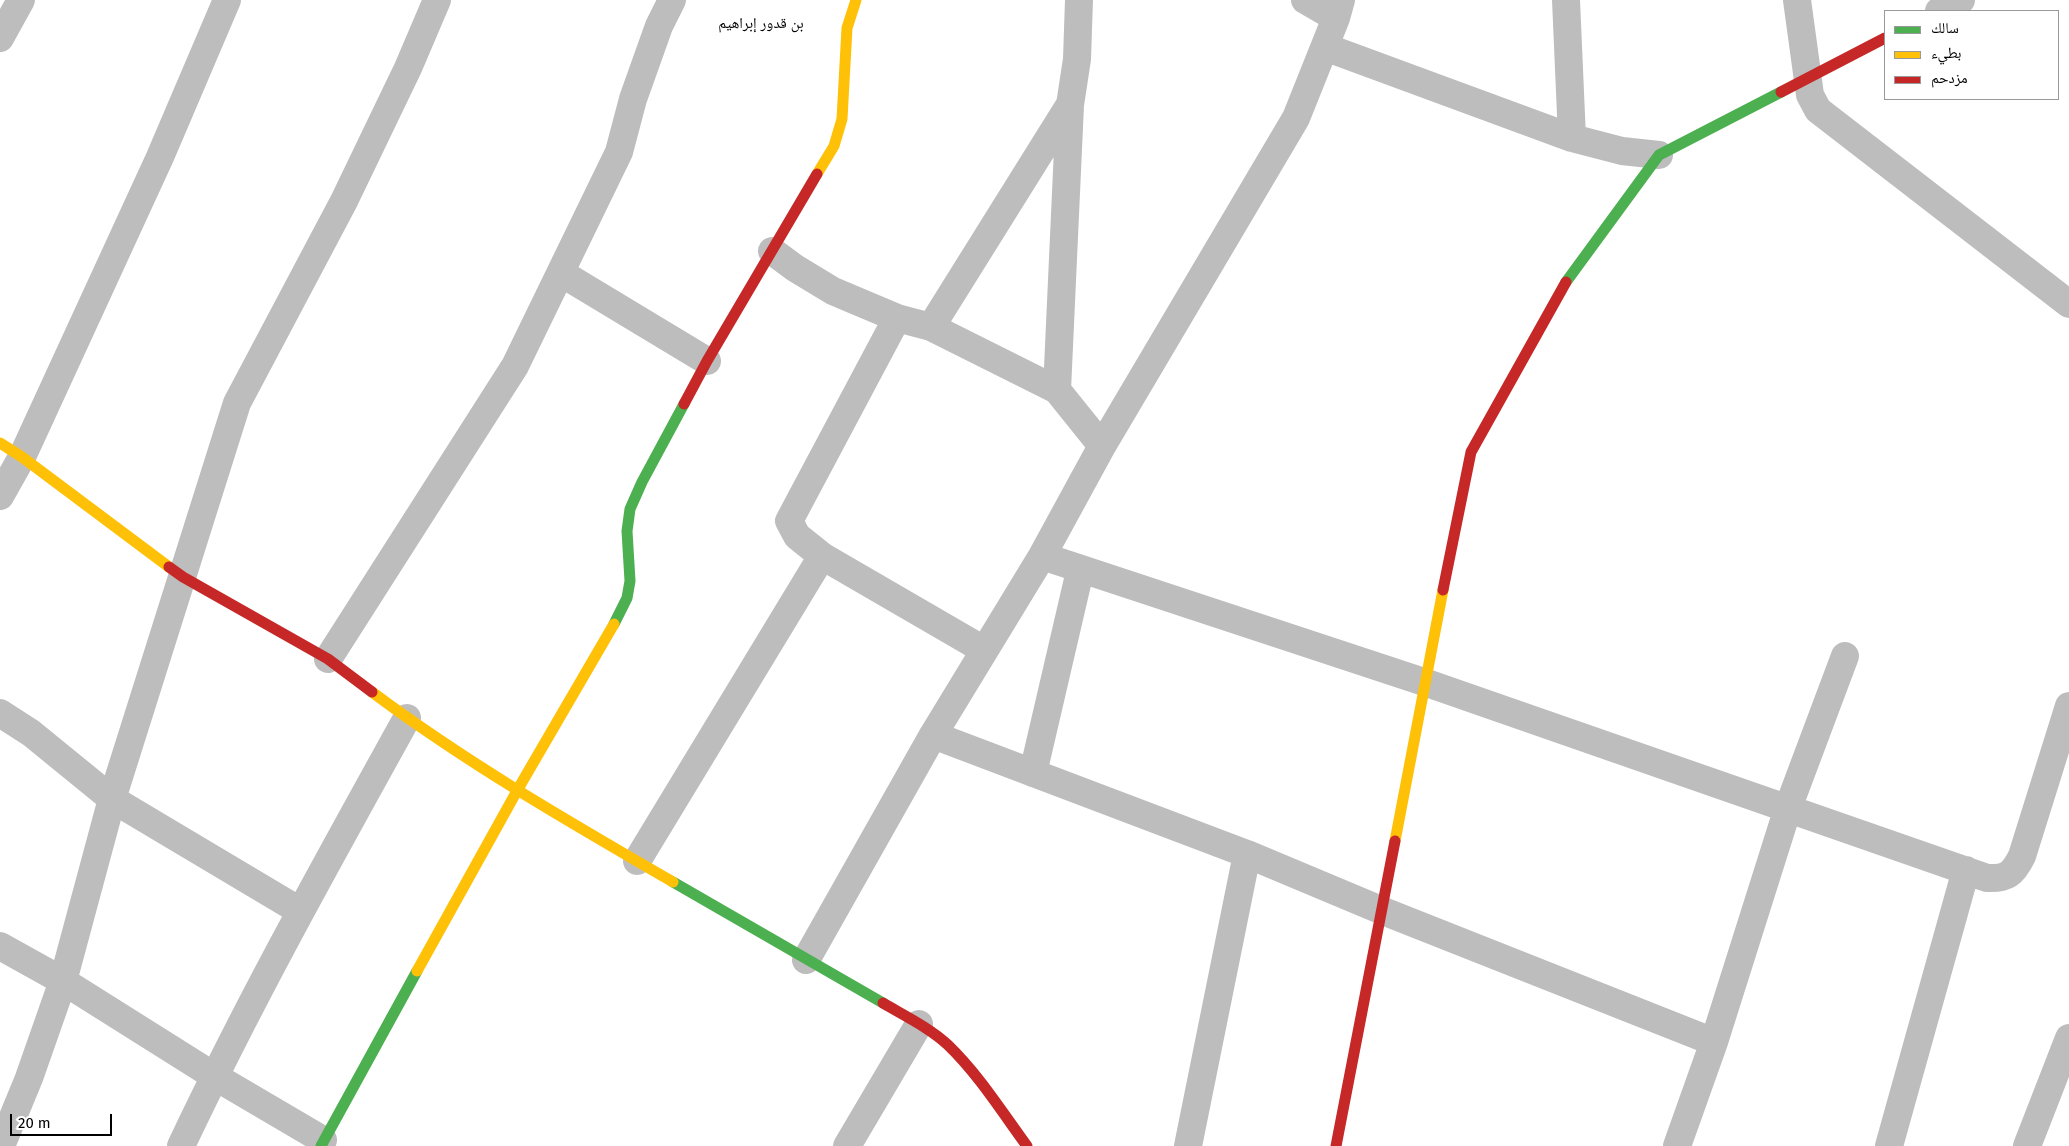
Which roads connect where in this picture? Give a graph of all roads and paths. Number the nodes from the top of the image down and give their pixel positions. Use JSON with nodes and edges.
{"nodes":[{"id":1,"x":21,"y":0,"type":"edge"},
{"id":2,"x":227,"y":0,"type":"edge"},
{"id":3,"x":437,"y":0,"type":"edge"},
{"id":4,"x":672,"y":0,"type":"edge"},
{"id":5,"x":856,"y":0,"type":"edge"},
{"id":6,"x":1079,"y":0,"type":"edge"},
{"id":7,"x":1305,"y":0,"type":"edge"},
{"id":8,"x":1566,"y":0,"type":"edge"},
{"id":9,"x":1797,"y":0,"type":"edge"},
{"id":10,"x":1961,"y":0,"type":"edge"},
{"id":11,"x":1339,"y":9,"type":"edge"},
{"id":12,"x":1941,"y":10,"type":"edge"},
{"id":13,"x":0,"y":38,"type":"edge"},
{"id":14,"x":1884,"y":39,"type":"edge"},
{"id":15,"x":1325,"y":47,"type":"junction"},
{"id":16,"x":1807,"y":78,"type":"junction"},
{"id":17,"x":1070,"y":105,"type":"junction"},
{"id":18,"x":1572,"y":138,"type":"junction"},
{"id":19,"x":1659,"y":155,"type":"junction"},
{"id":20,"x":772,"y":251,"type":"junction"},
{"id":21,"x":562,"y":273,"type":"junction"},
{"id":22,"x":2069,"y":304,"type":"edge"},
{"id":23,"x":897,"y":318,"type":"junction"},
{"id":24,"x":931,"y":326,"type":"junction"},
{"id":25,"x":707,"y":362,"type":"junction"},
{"id":26,"x":1057,"y":390,"type":"junction"},
{"id":27,"x":1102,"y":446,"type":"junction"},
{"id":28,"x":11,"y":450,"type":"edge"},
{"id":29,"x":0,"y":496,"type":"edge"},
{"id":30,"x":822,"y":556,"type":"junction"},
{"id":31,"x":1042,"y":556,"type":"junction"},
{"id":32,"x":1080,"y":571,"type":"junction"},
{"id":33,"x":183,"y":577,"type":"junction"},
{"id":34,"x":984,"y":650,"type":"junction"},
{"id":35,"x":1846,"y":656,"type":"dead end"},
{"id":36,"x":328,"y":659,"type":"junction"},
{"id":37,"x":1424,"y":682,"type":"junction"},
{"id":38,"x":2069,"y":706,"type":"edge"},
{"id":39,"x":0,"y":713,"type":"edge"},
{"id":40,"x":407,"y":718,"type":"junction"},
{"id":41,"x":932,"y":735,"type":"junction"},
{"id":42,"x":1033,"y":773,"type":"junction"},
{"id":43,"x":518,"y":789,"type":"junction"},
{"id":44,"x":112,"y":799,"type":"junction"},
{"id":45,"x":1788,"y":808,"type":"junction"},
{"id":46,"x":1248,"y":854,"type":"junction"},
{"id":47,"x":637,"y":861,"type":"junction"},
{"id":48,"x":1966,"y":870,"type":"junction"},
{"id":49,"x":300,"y":911,"type":"junction"},
{"id":50,"x":1383,"y":911,"type":"junction"},
{"id":51,"x":0,"y":946,"type":"edge"},
{"id":52,"x":806,"y":960,"type":"junction"},
{"id":53,"x":63,"y":981,"type":"junction"},
{"id":54,"x":919,"y":1024,"type":"junction"},
{"id":55,"x":2069,"y":1038,"type":"edge"},
{"id":56,"x":1714,"y":1042,"type":"junction"},
{"id":57,"x":214,"y":1076,"type":"junction"},
{"id":58,"x":322,"y":1143,"type":"edge"},
{"id":59,"x":1,"y":1146,"type":"edge"},
{"id":60,"x":181,"y":1146,"type":"edge"},
{"id":61,"x":847,"y":1146,"type":"edge"},
{"id":62,"x":1027,"y":1146,"type":"edge"},
{"id":63,"x":1188,"y":1146,"type":"edge"},
{"id":64,"x":1336,"y":1146,"type":"edge"},
{"id":65,"x":1677,"y":1146,"type":"edge"},
{"id":66,"x":1889,"y":1146,"type":"edge"},
{"id":67,"x":2027,"y":1146,"type":"edge"}],
"edges":[{"from":1,"to":13,"type":"street"},
{"from":2,"to":28,"type":"street"},
{"from":3,"to":33,"type":"street"},
{"from":4,"to":21,"type":"street"},
{"from":5,"to":20,"type":"street"},
{"from":6,"to":17,"type":"street"},
{"from":7,"to":11,"type":"street"},
{"from":8,"to":18,"type":"street"},
{"from":9,"to":16,"type":"street"},
{"from":10,"to":12,"type":"street"},
{"from":11,"to":15,"type":"street"},
{"from":14,"to":16,"type":"street"},
{"from":15,"to":18,"type":"street"},
{"from":15,"to":27,"type":"street"},
{"from":16,"to":19,"type":"street"},
{"from":16,"to":22,"type":"street"},
{"from":17,"to":24,"type":"street"},
{"from":17,"to":26,"type":"street"},
{"from":18,"to":19,"type":"street"},
{"from":19,"to":37,"type":"street"},
{"from":20,"to":23,"type":"street"},
{"from":20,"to":25,"type":"street"},
{"from":21,"to":25,"type":"street"},
{"from":21,"to":36,"type":"street"},
{"from":23,"to":24,"type":"street"},
{"from":23,"to":30,"type":"street"},
{"from":24,"to":26,"type":"street"},
{"from":25,"to":43,"type":"street"},
{"from":26,"to":27,"type":"street"},
{"from":27,"to":31,"type":"street"},
{"from":28,"to":29,"type":"street"},
{"from":28,"to":33,"type":"street"},
{"from":30,"to":34,"type":"street"},
{"from":30,"to":47,"type":"street"},
{"from":31,"to":32,"type":"street"},
{"from":31,"to":34,"type":"street"},
{"from":32,"to":37,"type":"street"},
{"from":32,"to":42,"type":"street"},
{"from":33,"to":36,"type":"street"},
{"from":33,"to":44,"type":"street"},
{"from":34,"to":41,"type":"street"},
{"from":35,"to":45,"type":"street"},
{"from":36,"to":40,"type":"street"},
{"from":37,"to":45,"type":"street"},
{"from":37,"to":50,"type":"street"},
{"from":38,"to":48,"type":"street"},
{"from":39,"to":44,"type":"street"},
{"from":40,"to":43,"type":"street"},
{"from":40,"to":49,"type":"street"},
{"from":41,"to":42,"type":"street"},
{"from":41,"to":52,"type":"street"},
{"from":42,"to":46,"type":"street"},
{"from":43,"to":47,"type":"street"},
{"from":43,"to":58,"type":"street"},
{"from":44,"to":49,"type":"street"},
{"from":44,"to":53,"type":"street"},
{"from":45,"to":48,"type":"street"},
{"from":45,"to":56,"type":"street"},
{"from":46,"to":50,"type":"street"},
{"from":46,"to":63,"type":"street"},
{"from":47,"to":52,"type":"street"},
{"from":48,"to":66,"type":"street"},
{"from":49,"to":57,"type":"street"},
{"from":50,"to":56,"type":"street"},
{"from":50,"to":64,"type":"street"},
{"from":51,"to":53,"type":"street"},
{"from":52,"to":54,"type":"street"},
{"from":53,"to":57,"type":"street"},
{"from":53,"to":59,"type":"street"},
{"from":54,"to":61,"type":"street"},
{"from":54,"to":62,"type":"street"},
{"from":55,"to":67,"type":"street"},
{"from":56,"to":65,"type":"street"},
{"from":57,"to":58,"type":"street"},
{"from":57,"to":60,"type":"street"}]}
